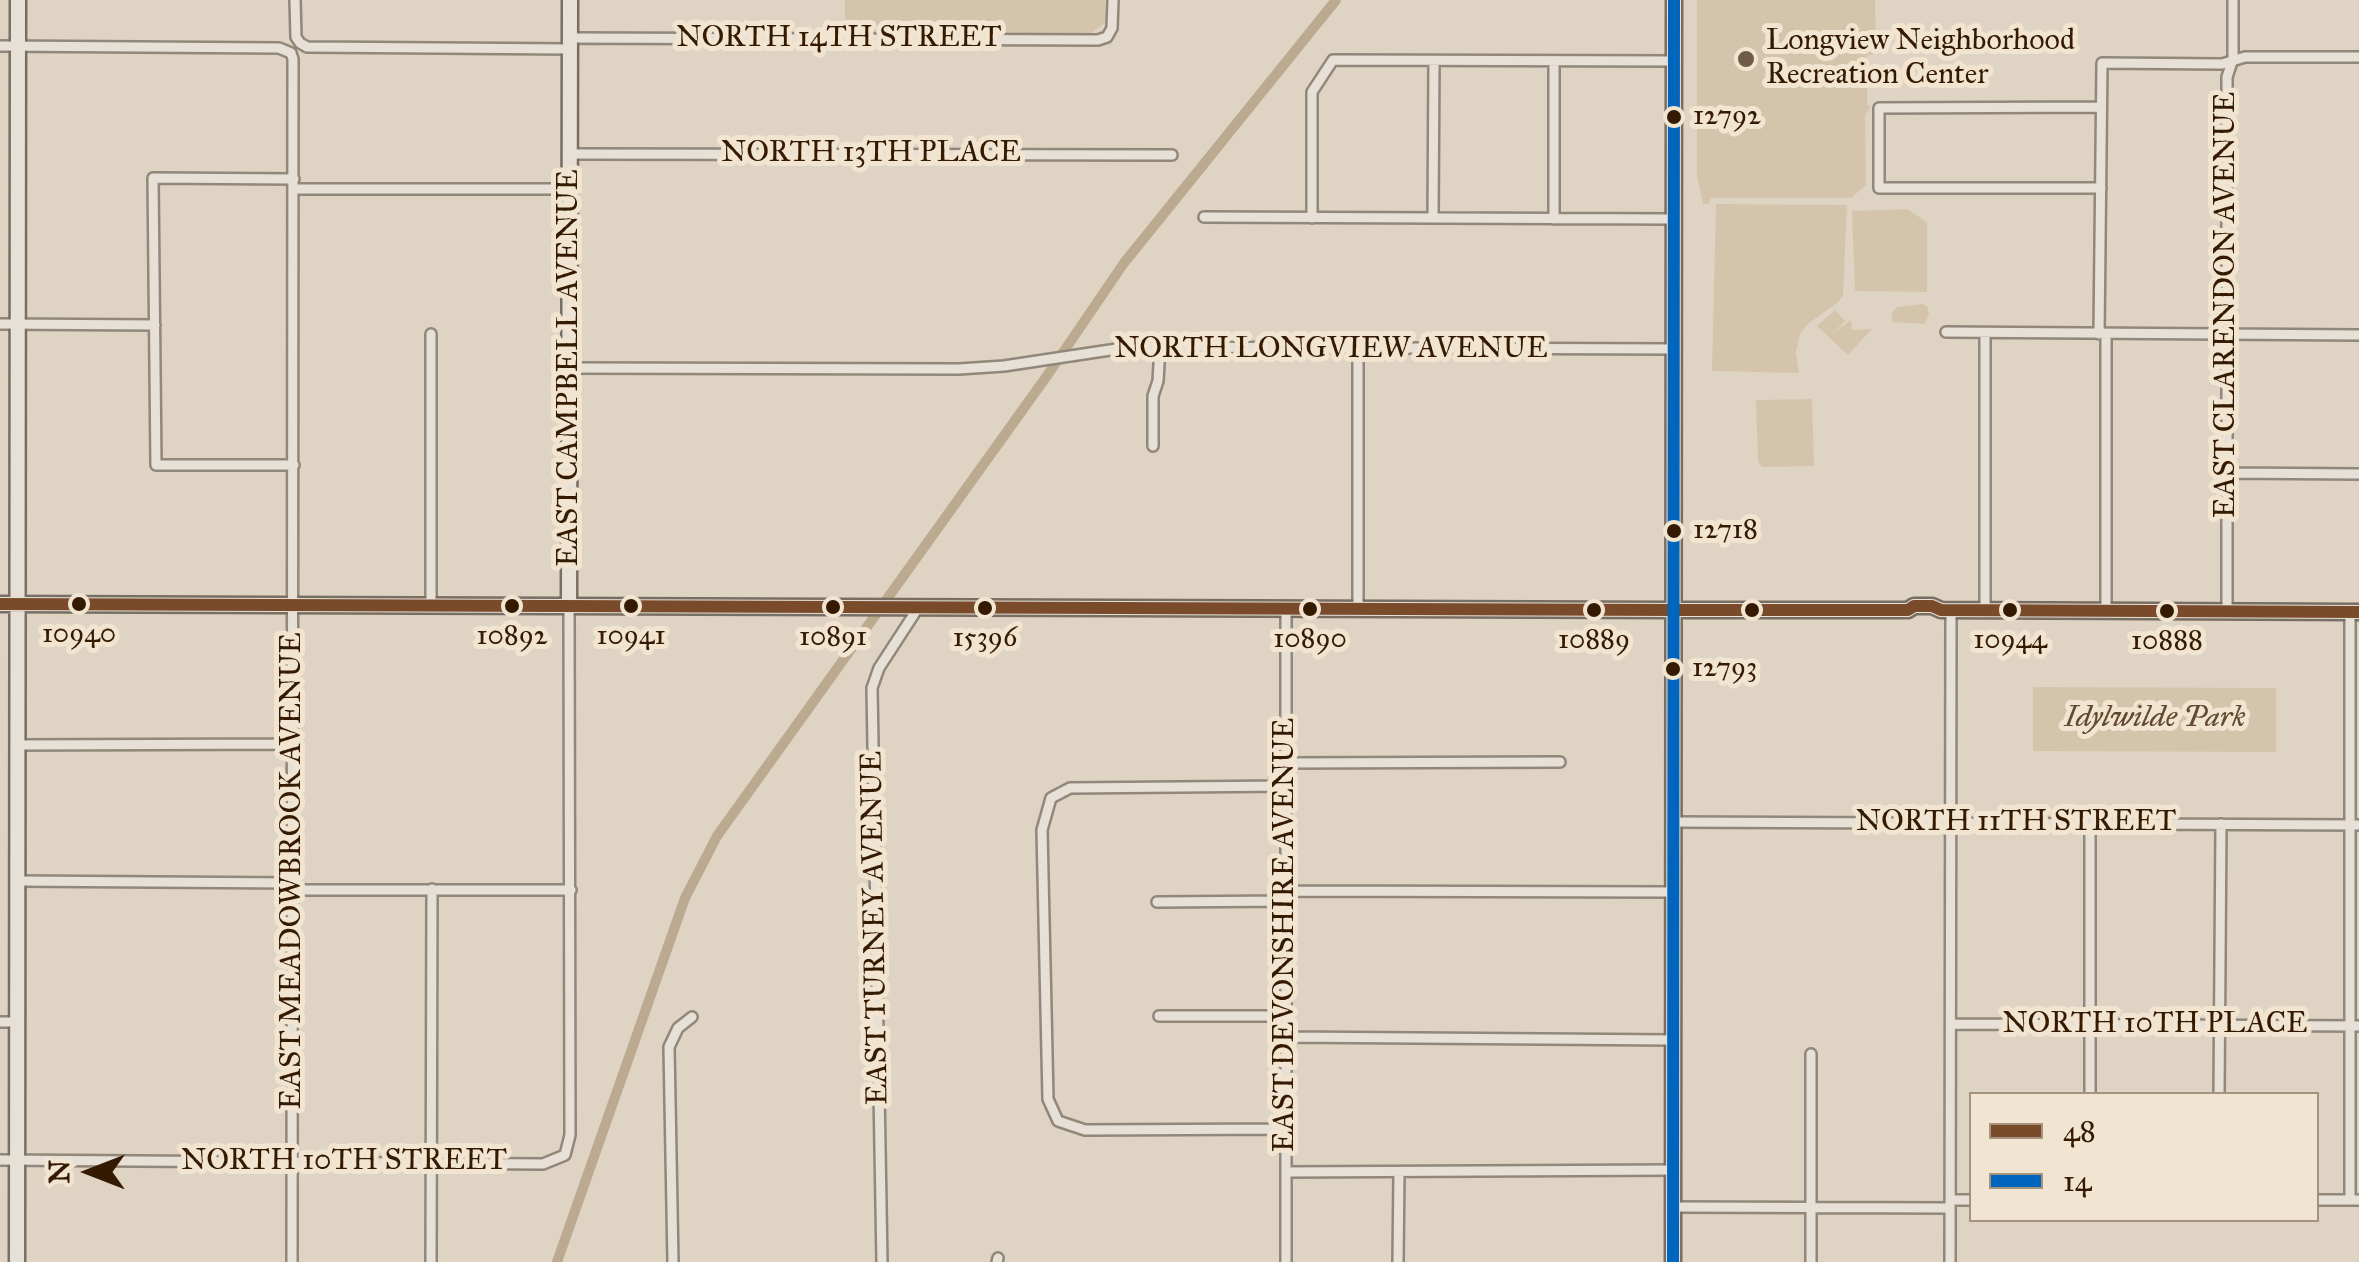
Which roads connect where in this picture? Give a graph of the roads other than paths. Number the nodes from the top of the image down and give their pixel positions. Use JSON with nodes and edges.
{"nodes":[{"id":1,"x":18,"y":0,"type":"edge"},
{"id":2,"x":295,"y":0,"type":"edge"},
{"id":3,"x":570,"y":0,"type":"edge"},
{"id":4,"x":1113,"y":0,"type":"edge"},
{"id":5,"x":1674,"y":0,"type":"edge"},
{"id":6,"x":2233,"y":0,"type":"edge"},
{"id":7,"x":570,"y":43,"type":"junction"},
{"id":8,"x":0,"y":46,"type":"edge"},
{"id":9,"x":18,"y":46,"type":"junction"},
{"id":10,"x":2359,"y":57,"type":"edge"},
{"id":11,"x":2233,"y":59,"type":"junction"},
{"id":12,"x":1434,"y":61,"type":"junction"},
{"id":13,"x":1554,"y":61,"type":"junction"},
{"id":14,"x":1673,"y":61,"type":"junction"},
{"id":15,"x":2101,"y":107,"type":"junction"},
{"id":16,"x":570,"y":154,"type":"junction"},
{"id":17,"x":1172,"y":154,"type":"dead end"},
{"id":18,"x":294,"y":184,"type":"junction"},
{"id":19,"x":2100,"y":188,"type":"junction"},
{"id":20,"x":570,"y":189,"type":"junction"},
{"id":21,"x":1204,"y":216,"type":"dead end"},
{"id":22,"x":1312,"y":218,"type":"junction"},
{"id":23,"x":1433,"y":218,"type":"junction"},
{"id":24,"x":1554,"y":219,"type":"junction"},
{"id":25,"x":1673,"y":220,"type":"junction"},
{"id":26,"x":0,"y":324,"type":"edge"},
{"id":27,"x":17,"y":324,"type":"junction"},
{"id":28,"x":155,"y":325,"type":"junction"},
{"id":29,"x":1946,"y":332,"type":"dead end"},
{"id":30,"x":1985,"y":332,"type":"junction"},
{"id":31,"x":431,"y":334,"type":"dead end"},
{"id":32,"x":2103,"y":334,"type":"junction"},
{"id":33,"x":2227,"y":335,"type":"junction"},
{"id":34,"x":2359,"y":335,"type":"edge"},
{"id":35,"x":1160,"y":347,"type":"junction"},
{"id":36,"x":1358,"y":348,"type":"junction"},
{"id":37,"x":1673,"y":349,"type":"junction"},
{"id":38,"x":570,"y":368,"type":"junction"},
{"id":39,"x":1153,"y":446,"type":"dead end"},
{"id":40,"x":294,"y":466,"type":"junction"},
{"id":41,"x":2227,"y":473,"type":"junction"},
{"id":42,"x":2359,"y":474,"type":"edge"},
{"id":43,"x":0,"y":604,"type":"edge"},
{"id":44,"x":17,"y":604,"type":"junction"},
{"id":45,"x":293,"y":604,"type":"junction"},
{"id":46,"x":431,"y":606,"type":"junction"},
{"id":47,"x":570,"y":606,"type":"junction"},
{"id":48,"x":919,"y":607,"type":"junction"},
{"id":49,"x":1286,"y":608,"type":"junction"},
{"id":50,"x":1358,"y":608,"type":"junction"},
{"id":51,"x":1674,"y":610,"type":"junction"},
{"id":52,"x":1946,"y":610,"type":"junction"},
{"id":53,"x":1985,"y":610,"type":"junction"},
{"id":54,"x":2106,"y":611,"type":"junction"},
{"id":55,"x":2227,"y":612,"type":"junction"},
{"id":56,"x":2354,"y":612,"type":"edge"},
{"id":57,"x":293,"y":744,"type":"junction"},
{"id":58,"x":18,"y":745,"type":"junction"},
{"id":59,"x":1560,"y":762,"type":"dead end"},
{"id":60,"x":1286,"y":763,"type":"junction"},
{"id":61,"x":1286,"y":786,"type":"junction"},
{"id":62,"x":1673,"y":822,"type":"junction"},
{"id":63,"x":1950,"y":822,"type":"junction"},
{"id":64,"x":2090,"y":824,"type":"junction"},
{"id":65,"x":2220,"y":824,"type":"junction"},
{"id":66,"x":2354,"y":825,"type":"edge"},
{"id":67,"x":17,"y":881,"type":"junction"},
{"id":68,"x":292,"y":886,"type":"junction"},
{"id":69,"x":432,"y":889,"type":"junction"},
{"id":70,"x":571,"y":890,"type":"junction"},
{"id":71,"x":1673,"y":892,"type":"junction"},
{"id":72,"x":1287,"y":896,"type":"junction"},
{"id":73,"x":1157,"y":902,"type":"dead end"},
{"id":74,"x":1159,"y":1016,"type":"dead end"},
{"id":75,"x":1286,"y":1016,"type":"junction"},
{"id":76,"x":692,"y":1017,"type":"dead end"},
{"id":77,"x":0,"y":1022,"type":"edge"},
{"id":78,"x":16,"y":1022,"type":"junction"},
{"id":79,"x":1951,"y":1024,"type":"junction"},
{"id":80,"x":2090,"y":1025,"type":"junction"},
{"id":81,"x":2219,"y":1026,"type":"junction"},
{"id":82,"x":2354,"y":1026,"type":"edge"},
{"id":83,"x":1286,"y":1037,"type":"junction"},
{"id":84,"x":1672,"y":1040,"type":"junction"},
{"id":85,"x":1811,"y":1054,"type":"dead end"},
{"id":86,"x":2090,"y":1092,"type":"edge"},
{"id":87,"x":2220,"y":1092,"type":"edge"},
{"id":88,"x":1285,"y":1129,"type":"junction"},
{"id":89,"x":565,"y":1155,"type":"joint"},
{"id":90,"x":8,"y":1160,"type":"edge"},
{"id":91,"x":292,"y":1162,"type":"junction"},
{"id":92,"x":431,"y":1162,"type":"junction"},
{"id":93,"x":1673,"y":1170,"type":"junction"},
{"id":94,"x":1286,"y":1172,"type":"junction"},
{"id":95,"x":1399,"y":1172,"type":"junction"},
{"id":96,"x":2319,"y":1200,"type":"edge"},
{"id":97,"x":2354,"y":1200,"type":"edge"},
{"id":98,"x":1969,"y":1201,"type":"edge"},
{"id":99,"x":1950,"y":1204,"type":"junction"},
{"id":100,"x":1672,"y":1207,"type":"junction"},
{"id":101,"x":1811,"y":1208,"type":"junction"},
{"id":102,"x":17,"y":1262,"type":"edge"},
{"id":103,"x":292,"y":1262,"type":"edge"},
{"id":104,"x":431,"y":1262,"type":"edge"},
{"id":105,"x":673,"y":1262,"type":"edge"},
{"id":106,"x":882,"y":1262,"type":"edge"},
{"id":107,"x":1286,"y":1262,"type":"edge"},
{"id":108,"x":1398,"y":1262,"type":"edge"},
{"id":109,"x":1672,"y":1262,"type":"edge"},
{"id":110,"x":1811,"y":1262,"type":"edge"},
{"id":111,"x":1950,"y":1262,"type":"edge"}],
"edges":[{"from":1,"to":9,"type":"street"},
{"from":2,"to":7,"type":"street","name":"NORTH 14TH STREET"},
{"from":3,"to":7,"type":"street","name":"EAST CAMPBELL AVENUE"},
{"from":4,"to":7,"type":"street","name":"NORTH 14TH STREET"},
{"from":5,"to":14,"type":"street"},
{"from":6,"to":11,"type":"street","name":"EAST CLARENDON AVENUE"},
{"from":7,"to":16,"type":"street","name":"EAST CAMPBELL AVENUE"},
{"from":8,"to":9,"type":"street"},
{"from":9,"to":18,"type":"street","name":"EAST MEADOWBROOK AVENUE"},
{"from":9,"to":27,"type":"street"},
{"from":10,"to":11,"type":"street"},
{"from":11,"to":15,"type":"street"},
{"from":11,"to":33,"type":"street","name":"EAST CLARENDON AVENUE"},
{"from":12,"to":13,"type":"street"},
{"from":12,"to":22,"type":"street"},
{"from":12,"to":23,"type":"street"},
{"from":13,"to":14,"type":"street"},
{"from":13,"to":24,"type":"street"},
{"from":14,"to":25,"type":"street"},
{"from":15,"to":19,"type":"street"},
{"from":15,"to":19,"type":"street"},
{"from":16,"to":17,"type":"street","name":"NORTH 13TH PLACE"},
{"from":16,"to":20,"type":"street","name":"EAST CAMPBELL AVENUE"},
{"from":18,"to":20,"type":"street"},
{"from":18,"to":28,"type":"street"},
{"from":18,"to":40,"type":"street","name":"EAST MEADOWBROOK AVENUE"},
{"from":19,"to":32,"type":"street"},
{"from":20,"to":38,"type":"street","name":"EAST CAMPBELL AVENUE"},
{"from":21,"to":22,"type":"street"},
{"from":22,"to":23,"type":"street"},
{"from":23,"to":24,"type":"street"},
{"from":24,"to":25,"type":"street"},
{"from":25,"to":37,"type":"street"},
{"from":26,"to":27,"type":"street"},
{"from":27,"to":28,"type":"street"},
{"from":27,"to":44,"type":"street"},
{"from":28,"to":40,"type":"street"},
{"from":29,"to":30,"type":"street"},
{"from":30,"to":32,"type":"street"},
{"from":30,"to":53,"type":"street"},
{"from":31,"to":46,"type":"street"},
{"from":32,"to":33,"type":"street"},
{"from":32,"to":54,"type":"street"},
{"from":33,"to":34,"type":"street"},
{"from":33,"to":41,"type":"street","name":"EAST CLARENDON AVENUE"},
{"from":35,"to":36,"type":"street","name":"NORTH LONGVIEW AVENUE"},
{"from":35,"to":38,"type":"street","name":"NORTH LONGVIEW AVENUE"},
{"from":35,"to":39,"type":"street"},
{"from":36,"to":37,"type":"street","name":"NORTH LONGVIEW AVENUE"},
{"from":36,"to":50,"type":"street"},
{"from":37,"to":51,"type":"street"},
{"from":38,"to":47,"type":"street","name":"EAST CAMPBELL AVENUE"},
{"from":40,"to":45,"type":"street","name":"EAST MEADOWBROOK AVENUE"},
{"from":41,"to":42,"type":"street"},
{"from":41,"to":55,"type":"street","name":"EAST CLARENDON AVENUE"},
{"from":43,"to":44,"type":"street"},
{"from":44,"to":45,"type":"street"},
{"from":44,"to":58,"type":"street"},
{"from":45,"to":46,"type":"street"},
{"from":45,"to":57,"type":"street","name":"EAST MEADOWBROOK AVENUE"},
{"from":46,"to":47,"type":"street"},
{"from":47,"to":48,"type":"street"},
{"from":47,"to":70,"type":"street","name":"EAST CAMPBELL AVENUE"},
{"from":48,"to":49,"type":"street"},
{"from":48,"to":106,"type":"street","name":"EAST TURNEY AVENUE"},
{"from":49,"to":50,"type":"street"},
{"from":49,"to":60,"type":"street","name":"EAST DEVONSHIRE AVENUE"},
{"from":50,"to":51,"type":"street"},
{"from":51,"to":52,"type":"street"},
{"from":51,"to":62,"type":"street"},
{"from":52,"to":53,"type":"street"},
{"from":52,"to":63,"type":"street"},
{"from":53,"to":54,"type":"street"},
{"from":54,"to":55,"type":"street"},
{"from":55,"to":56,"type":"street"},
{"from":56,"to":66,"type":"street"},
{"from":57,"to":58,"type":"street"},
{"from":57,"to":68,"type":"street","name":"EAST MEADOWBROOK AVENUE"},
{"from":58,"to":67,"type":"street"},
{"from":59,"to":60,"type":"street"},
{"from":60,"to":61,"type":"street","name":"EAST DEVONSHIRE AVENUE"},
{"from":61,"to":72,"type":"street","name":"EAST DEVONSHIRE AVENUE"},
{"from":61,"to":88,"type":"street"},
{"from":62,"to":63,"type":"street","name":"NORTH 11TH STREET"},
{"from":62,"to":71,"type":"street"},
{"from":63,"to":64,"type":"street","name":"NORTH 11TH STREET"},
{"from":63,"to":79,"type":"street"},
{"from":64,"to":65,"type":"street","name":"NORTH 11TH STREET"},
{"from":64,"to":80,"type":"street"},
{"from":65,"to":66,"type":"street","name":"NORTH 11TH STREET"},
{"from":65,"to":81,"type":"street"},
{"from":66,"to":82,"type":"street"},
{"from":67,"to":68,"type":"street"},
{"from":67,"to":78,"type":"street"},
{"from":68,"to":69,"type":"street"},
{"from":68,"to":91,"type":"street","name":"EAST MEADOWBROOK AVENUE"},
{"from":69,"to":70,"type":"street"},
{"from":69,"to":92,"type":"street"},
{"from":70,"to":89,"type":"street","name":"EAST CAMPBELL AVENUE"},
{"from":71,"to":72,"type":"street"},
{"from":71,"to":84,"type":"street"},
{"from":72,"to":73,"type":"street"},
{"from":72,"to":75,"type":"street","name":"EAST DEVONSHIRE AVENUE"},
{"from":74,"to":75,"type":"street"},
{"from":75,"to":83,"type":"street","name":"EAST DEVONSHIRE AVENUE"},
{"from":76,"to":105,"type":"street"},
{"from":77,"to":78,"type":"street"},
{"from":78,"to":90,"type":"street"},
{"from":79,"to":80,"type":"street","name":"NORTH 10TH PLACE"},
{"from":79,"to":99,"type":"street"},
{"from":80,"to":81,"type":"street","name":"NORTH 10TH PLACE"},
{"from":80,"to":86,"type":"street"},
{"from":81,"to":82,"type":"street","name":"NORTH 10TH PLACE"},
{"from":81,"to":87,"type":"street"},
{"from":82,"to":97,"type":"street"},
{"from":83,"to":84,"type":"street"},
{"from":83,"to":88,"type":"street","name":"EAST DEVONSHIRE AVENUE"},
{"from":84,"to":93,"type":"street"},
{"from":85,"to":101,"type":"street"},
{"from":88,"to":94,"type":"street","name":"EAST DEVONSHIRE AVENUE"},
{"from":89,"to":92,"type":"street","name":"NORTH 10TH STREET"},
{"from":90,"to":91,"type":"street","name":"NORTH 10TH STREET"},
{"from":90,"to":102,"type":"street"},
{"from":91,"to":92,"type":"street","name":"NORTH 10TH STREET"},
{"from":91,"to":103,"type":"street","name":"EAST MEADOWBROOK AVENUE"},
{"from":92,"to":104,"type":"street"},
{"from":93,"to":95,"type":"street"},
{"from":93,"to":100,"type":"street"},
{"from":94,"to":95,"type":"street"},
{"from":94,"to":107,"type":"street","name":"EAST DEVONSHIRE AVENUE"},
{"from":95,"to":108,"type":"street"},
{"from":96,"to":97,"type":"street"},
{"from":98,"to":99,"type":"street"},
{"from":99,"to":101,"type":"street"},
{"from":99,"to":111,"type":"street"},
{"from":100,"to":101,"type":"street"},
{"from":100,"to":109,"type":"street"},
{"from":101,"to":110,"type":"street"}]}
